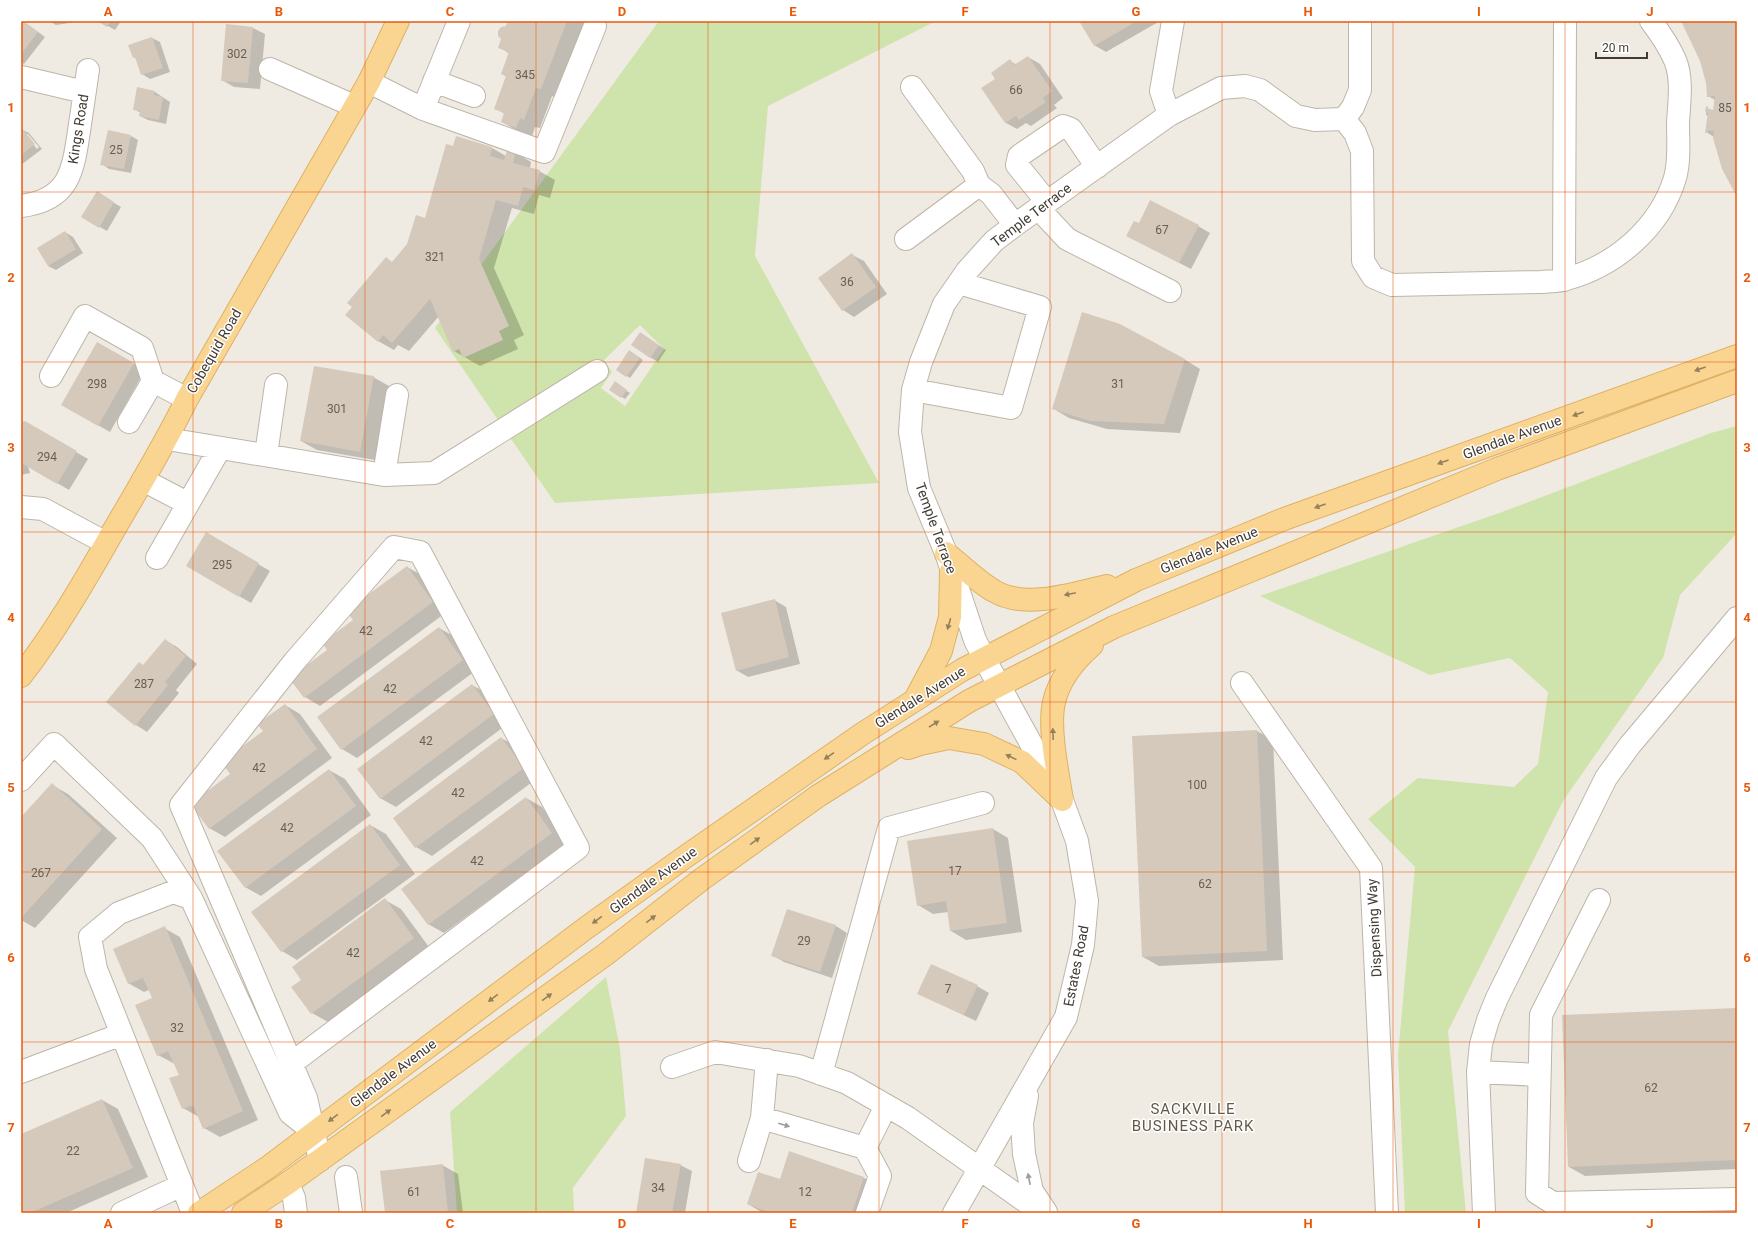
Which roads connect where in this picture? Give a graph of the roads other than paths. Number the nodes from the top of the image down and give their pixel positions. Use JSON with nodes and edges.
{"nodes":[{"id":1,"x":398,"y":21,"type":"edge"},
{"id":2,"x":459,"y":21,"type":"edge"},
{"id":3,"x":462,"y":21,"type":"edge"},
{"id":4,"x":475,"y":21,"type":"edge"},
{"id":5,"x":1173,"y":21,"type":"edge"},
{"id":6,"x":1360,"y":21,"type":"edge"},
{"id":7,"x":1565,"y":21,"type":"edge"},
{"id":8,"x":1651,"y":21,"type":"edge"},
{"id":9,"x":595,"y":26,"type":"dead end"},
{"id":10,"x":270,"y":69,"type":"dead end"},
{"id":11,"x":88,"y":70,"type":"dead end"},
{"id":12,"x":21,"y":77,"type":"edge"},
{"id":13,"x":434,"y":81,"type":"junction"},
{"id":14,"x":369,"y":82,"type":"junction"},
{"id":15,"x":912,"y":87,"type":"dead end"},
{"id":16,"x":84,"y":92,"type":"junction"},
{"id":17,"x":474,"y":96,"type":"dead end"},
{"id":18,"x":354,"y":106,"type":"junction"},
{"id":19,"x":423,"y":108,"type":"junction"},
{"id":20,"x":1169,"y":115,"type":"junction"},
{"id":21,"x":1344,"y":119,"type":"junction"},
{"id":22,"x":1097,"y":167,"type":"junction"},
{"id":23,"x":979,"y":185,"type":"junction"},
{"id":24,"x":1042,"y":205,"type":"junction"},
{"id":25,"x":21,"y":206,"type":"edge"},
{"id":26,"x":1015,"y":225,"type":"junction"},
{"id":27,"x":906,"y":239,"type":"dead end"},
{"id":28,"x":1564,"y":280,"type":"junction"},
{"id":29,"x":958,"y":283,"type":"junction"},
{"id":30,"x":1170,"y":291,"type":"dead end"},
{"id":31,"x":1737,"y":356,"type":"edge"},
{"id":32,"x":597,"y":371,"type":"dead end"},
{"id":33,"x":51,"y":376,"type":"dead end"},
{"id":34,"x":154,"y":381,"type":"junction"},
{"id":35,"x":1737,"y":382,"type":"edge"},
{"id":36,"x":276,"y":385,"type":"dead end"},
{"id":37,"x":913,"y":390,"type":"junction"},
{"id":38,"x":397,"y":395,"type":"dead end"},
{"id":39,"x":187,"y":399,"type":"junction"},
{"id":40,"x":129,"y":422,"type":"dead end"},
{"id":41,"x":167,"y":439,"type":"junction"},
{"id":42,"x":220,"y":448,"type":"junction"},
{"id":43,"x":266,"y":455,"type":"junction"},
{"id":44,"x":384,"y":474,"type":"junction"},
{"id":45,"x":143,"y":480,"type":"junction"},
{"id":46,"x":187,"y":503,"type":"junction"},
{"id":47,"x":21,"y":507,"type":"edge"},
{"id":48,"x":106,"y":543,"type":"junction"},
{"id":49,"x":157,"y":558,"type":"dead end"},
{"id":50,"x":949,"y":562,"type":"junction"},
{"id":51,"x":1136,"y":580,"type":"junction"},
{"id":52,"x":1737,"y":618,"type":"edge"},
{"id":53,"x":1114,"y":627,"type":"junction"},
{"id":54,"x":984,"y":658,"type":"junction"},
{"id":55,"x":21,"y":676,"type":"edge"},
{"id":56,"x":1242,"y":683,"type":"dead end"},
{"id":57,"x":999,"y":686,"type":"junction"},
{"id":58,"x":916,"y":698,"type":"junction"},
{"id":59,"x":878,"y":760,"type":"junction"},
{"id":60,"x":21,"y":780,"type":"edge"},
{"id":61,"x":1062,"y":800,"type":"junction"},
{"id":62,"x":982,"y":803,"type":"dead end"},
{"id":63,"x":191,"y":898,"type":"junction"},
{"id":64,"x":1599,"y":900,"type":"dead end"},
{"id":65,"x":122,"y":1034,"type":"junction"},
{"id":66,"x":767,"y":1060,"type":"junction"},
{"id":67,"x":292,"y":1063,"type":"junction"},
{"id":68,"x":672,"y":1067,"type":"dead end"},
{"id":69,"x":21,"y":1072,"type":"edge"},
{"id":70,"x":1478,"y":1072,"type":"junction"},
{"id":71,"x":821,"y":1074,"type":"junction"},
{"id":72,"x":1540,"y":1075,"type":"junction"},
{"id":73,"x":1032,"y":1077,"type":"junction"},
{"id":74,"x":886,"y":1106,"type":"junction"},
{"id":75,"x":762,"y":1118,"type":"junction"},
{"id":76,"x":314,"y":1132,"type":"junction"},
{"id":77,"x":865,"y":1148,"type":"junction"},
{"id":78,"x":320,"y":1160,"type":"junction"},
{"id":79,"x":749,"y":1161,"type":"dead end"},
{"id":80,"x":979,"y":1168,"type":"junction"},
{"id":81,"x":346,"y":1177,"type":"dead end"},
{"id":82,"x":288,"y":1183,"type":"junction"},
{"id":83,"x":182,"y":1185,"type":"junction"},
{"id":84,"x":1737,"y":1199,"type":"edge"},
{"id":85,"x":1716,"y":1206,"type":"edge"},
{"id":86,"x":122,"y":1213,"type":"edge"},
{"id":87,"x":193,"y":1213,"type":"edge"},
{"id":88,"x":199,"y":1213,"type":"edge"},
{"id":89,"x":243,"y":1213,"type":"edge"},
{"id":90,"x":296,"y":1213,"type":"edge"},
{"id":91,"x":351,"y":1213,"type":"edge"},
{"id":92,"x":868,"y":1213,"type":"edge"},
{"id":93,"x":954,"y":1213,"type":"edge"},
{"id":94,"x":1042,"y":1213,"type":"edge"},
{"id":95,"x":1046,"y":1213,"type":"edge"},
{"id":96,"x":1387,"y":1213,"type":"edge"},
{"id":97,"x":1484,"y":1213,"type":"edge"}],
"edges":[{"from":1,"to":14,"type":"main road","name":"Cobequid Road"},
{"from":2,"to":13,"type":"street"},
{"from":3,"to":4,"type":"street"},
{"from":5,"to":20,"type":"street"},
{"from":6,"to":21,"type":"street"},
{"from":7,"to":28,"type":"street"},
{"from":8,"to":28,"type":"street"},
{"from":9,"to":19,"type":"street"},
{"from":10,"to":18,"type":"street"},
{"from":11,"to":16,"type":"street","name":"Kings Road"},
{"from":12,"to":16,"type":"street"},
{"from":13,"to":17,"type":"street"},
{"from":13,"to":19,"type":"street"},
{"from":14,"to":18,"type":"main road","name":"Cobequid Road"},
{"from":14,"to":19,"type":"street"},
{"from":15,"to":23,"type":"street"},
{"from":16,"to":25,"type":"street","name":"Kings Road"},
{"from":18,"to":39,"type":"main road","name":"Cobequid Road"},
{"from":20,"to":21,"type":"street","name":"Temple Terrace"},
{"from":20,"to":22,"type":"street","name":"Temple Terrace"},
{"from":21,"to":28,"type":"street"},
{"from":22,"to":24,"type":"street","name":"Temple Terrace"},
{"from":22,"to":24,"type":"street"},
{"from":23,"to":26,"type":"street"},
{"from":23,"to":27,"type":"street"},
{"from":24,"to":26,"type":"street","name":"Temple Terrace"},
{"from":24,"to":30,"type":"street"},
{"from":26,"to":29,"type":"street","name":"Temple Terrace"},
{"from":29,"to":37,"type":"street","name":"Temple Terrace"},
{"from":29,"to":37,"type":"street"},
{"from":31,"to":51,"type":"main road","name":"Glendale Avenue","one_way":true},
{"from":32,"to":44,"type":"street"},
{"from":33,"to":34,"type":"street"},
{"from":34,"to":39,"type":"street"},
{"from":34,"to":40,"type":"street"},
{"from":35,"to":53,"type":"main road","name":"Glendale Avenue"},
{"from":36,"to":43,"type":"street"},
{"from":37,"to":50,"type":"street","name":"Temple Terrace"},
{"from":38,"to":44,"type":"street"},
{"from":39,"to":41,"type":"main road","name":"Cobequid Road"},
{"from":41,"to":42,"type":"street"},
{"from":41,"to":45,"type":"main road","name":"Cobequid Road"},
{"from":42,"to":43,"type":"street"},
{"from":42,"to":46,"type":"street"},
{"from":43,"to":44,"type":"street"},
{"from":45,"to":46,"type":"street"},
{"from":45,"to":48,"type":"main road","name":"Cobequid Road"},
{"from":46,"to":49,"type":"street"},
{"from":47,"to":48,"type":"street"},
{"from":48,"to":55,"type":"main road","name":"Cobequid Road"},
{"from":51,"to":50,"type":"main road","one_way":true},
{"from":50,"to":54,"type":"street","name":"Temple Terrace"},
{"from":50,"to":58,"type":"main road","one_way":true},
{"from":51,"to":54,"type":"main road","name":"Glendale Avenue"},
{"from":52,"to":70,"type":"street"},
{"from":53,"to":57,"type":"main road","name":"Glendale Avenue"},
{"from":61,"to":53,"type":"main road","one_way":true},
{"from":54,"to":57,"type":"street","name":"Temple Terrace"},
{"from":54,"to":58,"type":"main road","name":"Glendale Avenue"},
{"from":56,"to":96,"type":"street","name":"Dispensing Way"},
{"from":59,"to":57,"type":"main road","name":"Glendale Avenue","one_way":true},
{"from":57,"to":61,"type":"street","name":"Estates Road"},
{"from":58,"to":76,"type":"main road","name":"Glendale Avenue","one_way":true},
{"from":61,"to":59,"type":"main road","one_way":true},
{"from":78,"to":59,"type":"main road","name":"Glendale Avenue","one_way":true},
{"from":60,"to":63,"type":"street"},
{"from":61,"to":73,"type":"street","name":"Estates Road"},
{"from":62,"to":71,"type":"street"},
{"from":63,"to":65,"type":"street"},
{"from":63,"to":76,"type":"street"},
{"from":64,"to":72,"type":"street"},
{"from":65,"to":69,"type":"street"},
{"from":65,"to":83,"type":"street"},
{"from":66,"to":68,"type":"street"},
{"from":66,"to":71,"type":"street"},
{"from":66,"to":75,"type":"street"},
{"from":67,"to":67,"type":"street"},
{"from":67,"to":76,"type":"street"},
{"from":70,"to":72,"type":"street"},
{"from":70,"to":97,"type":"street"},
{"from":71,"to":74,"type":"street"},
{"from":72,"to":85,"type":"street"},
{"from":73,"to":80,"type":"street","name":"Estates Road"},
{"from":95,"to":73,"type":"street","one_way":true},
{"from":74,"to":77,"type":"street"},
{"from":74,"to":80,"type":"street"},
{"from":75,"to":77,"type":"street","one_way":true},
{"from":75,"to":79,"type":"street"},
{"from":76,"to":78,"type":"street"},
{"from":76,"to":88,"type":"main road","name":"Glendale Avenue"},
{"from":77,"to":92,"type":"street"},
{"from":78,"to":82,"type":"main road","name":"Glendale Avenue"},
{"from":80,"to":93,"type":"street","name":"Estates Road"},
{"from":80,"to":94,"type":"street"},
{"from":81,"to":91,"type":"street"},
{"from":82,"to":89,"type":"main road","name":"Glendale Avenue"},
{"from":82,"to":90,"type":"street"},
{"from":83,"to":86,"type":"street"},
{"from":83,"to":87,"type":"street"},
{"from":84,"to":85,"type":"street"}]}
